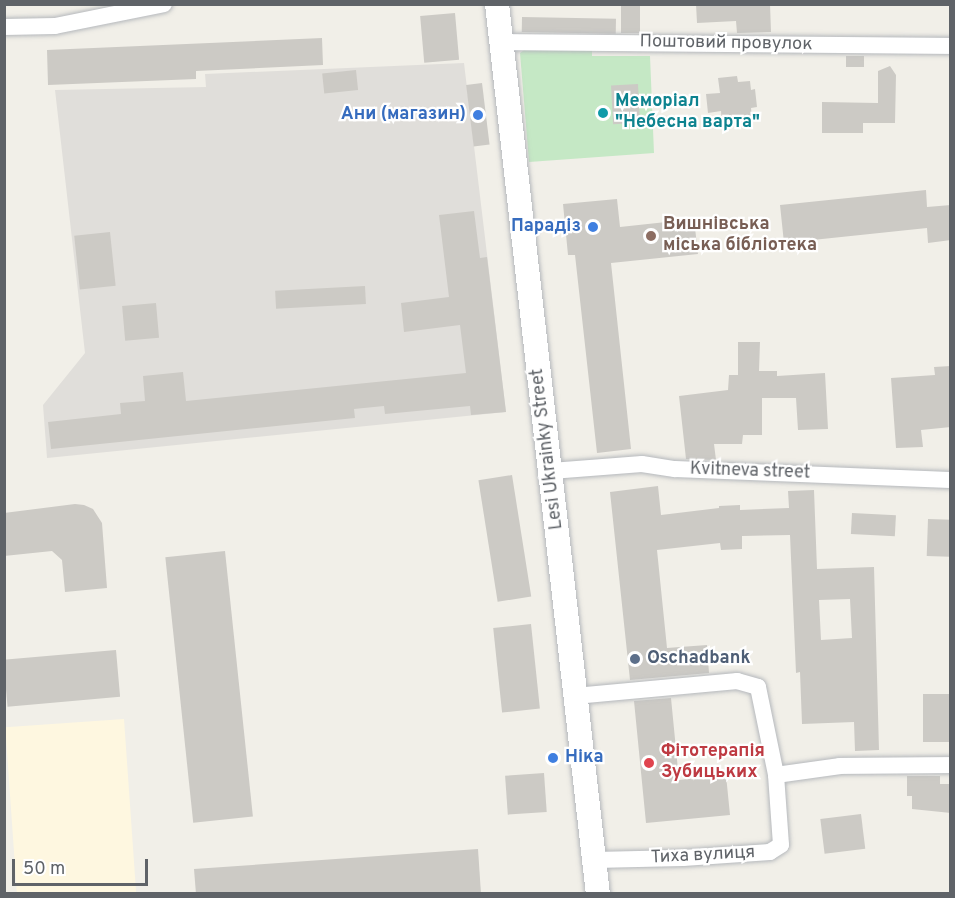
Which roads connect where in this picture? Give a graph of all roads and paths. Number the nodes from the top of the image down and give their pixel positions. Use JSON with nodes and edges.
{"nodes":[{"id":1,"x":164,"y":4,"type":"edge"},
{"id":2,"x":497,"y":4,"type":"edge"},
{"id":3,"x":4,"y":27,"type":"edge"},
{"id":4,"x":501,"y":42,"type":"junction"},
{"id":5,"x":951,"y":46,"type":"edge"},
{"id":6,"x":551,"y":471,"type":"junction"},
{"id":7,"x":951,"y":480,"type":"edge"},
{"id":8,"x":575,"y":696,"type":"junction"},
{"id":9,"x":951,"y":765,"type":"edge"},
{"id":10,"x":776,"y":775,"type":"junction"},
{"id":11,"x":594,"y":860,"type":"junction"},
{"id":12,"x":597,"y":894,"type":"edge"}],
"edges":[{"from":1,"to":3,"type":"street"},
{"from":2,"to":4,"type":"street","name":"Lesi Ukrainky Street"},
{"from":4,"to":5,"type":"street","name":"Поштовий провулок"},
{"from":4,"to":6,"type":"street","name":"Lesi Ukrainky Street"},
{"from":6,"to":7,"type":"street","name":"Kvitneva street"},
{"from":6,"to":8,"type":"street","name":"Lesi Ukrainky Street"},
{"from":8,"to":10,"type":"street"},
{"from":8,"to":11,"type":"street","name":"Lesi Ukrainky Street"},
{"from":9,"to":10,"type":"street"},
{"from":10,"to":11,"type":"street","name":"Тиха вулиця"},
{"from":11,"to":12,"type":"street","name":"Lesi Ukrainky Street"}]}
